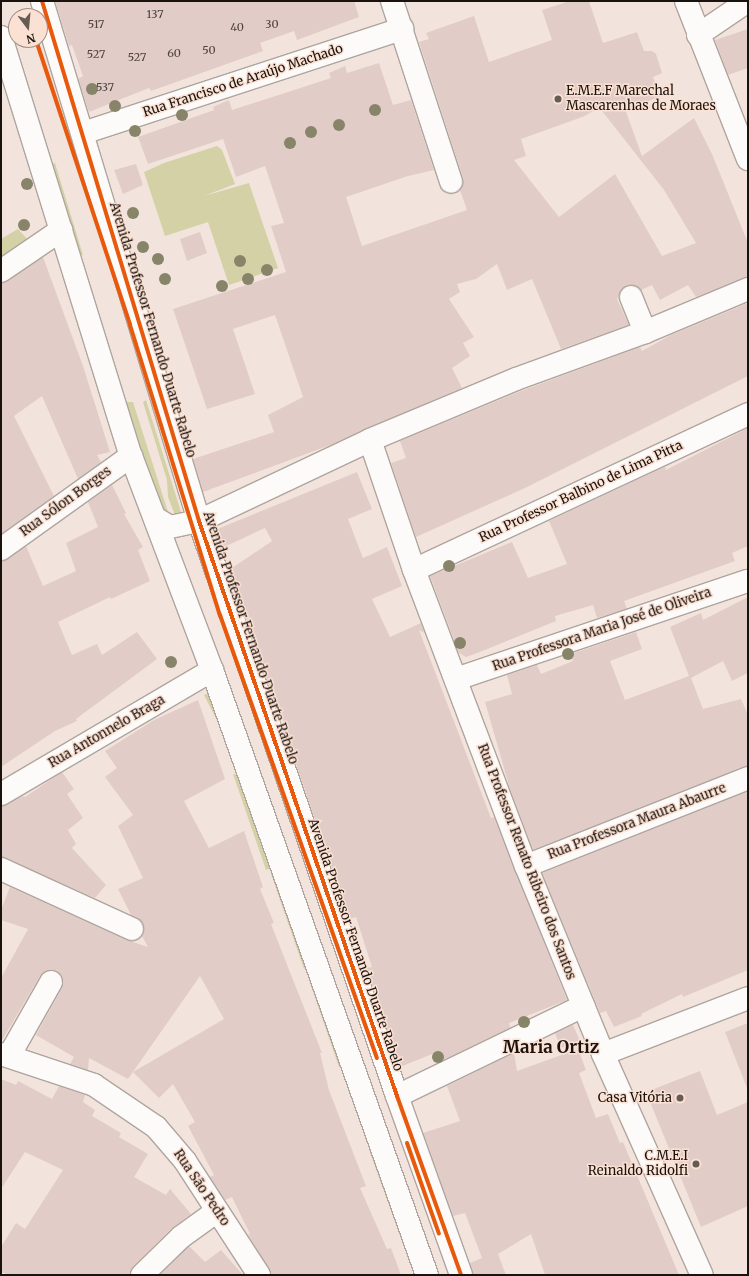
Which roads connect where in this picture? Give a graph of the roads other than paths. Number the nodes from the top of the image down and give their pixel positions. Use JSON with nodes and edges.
{"nodes":[{"id":1,"x":42,"y":1,"type":"edge"},
{"id":2,"x":392,"y":1,"type":"edge"},
{"id":3,"x":686,"y":1,"type":"edge"},
{"id":4,"x":748,"y":1,"type":"edge"},
{"id":5,"x":402,"y":29,"type":"junction"},
{"id":6,"x":698,"y":35,"type":"junction"},
{"id":7,"x":2,"y":44,"type":"edge"},
{"id":8,"x":83,"y":133,"type":"junction"},
{"id":9,"x":748,"y":159,"type":"edge"},
{"id":10,"x":451,"y":182,"type":"dead end"},
{"id":11,"x":61,"y":230,"type":"junction"},
{"id":12,"x":1,"y":272,"type":"edge"},
{"id":13,"x":748,"y":289,"type":"edge"},
{"id":14,"x":631,"y":298,"type":"dead end"},
{"id":15,"x":645,"y":332,"type":"junction"},
{"id":16,"x":748,"y":414,"type":"edge"},
{"id":17,"x":370,"y":440,"type":"junction"},
{"id":18,"x":131,"y":456,"type":"junction"},
{"id":19,"x":155,"y":518,"type":"junction"},
{"id":20,"x":199,"y":521,"type":"junction"},
{"id":21,"x":1,"y":549,"type":"edge"},
{"id":22,"x":414,"y":570,"type":"junction"},
{"id":23,"x":748,"y":581,"type":"edge"},
{"id":24,"x":212,"y":670,"type":"junction"},
{"id":25,"x":456,"y":679,"type":"junction"},
{"id":26,"x":748,"y":778,"type":"edge"},
{"id":27,"x":1,"y":794,"type":"edge"},
{"id":28,"x":526,"y":866,"type":"junction"},
{"id":29,"x":1,"y":869,"type":"edge"},
{"id":30,"x":132,"y":929,"type":"dead end"},
{"id":31,"x":51,"y":982,"type":"dead end"},
{"id":32,"x":748,"y":998,"type":"edge"},
{"id":33,"x":583,"y":1006,"type":"junction"},
{"id":34,"x":603,"y":1054,"type":"junction"},
{"id":35,"x":5,"y":1055,"type":"edge"},
{"id":36,"x":397,"y":1096,"type":"junction"},
{"id":37,"x":218,"y":1211,"type":"junction"},
{"id":38,"x":142,"y":1275,"type":"edge"},
{"id":39,"x":259,"y":1275,"type":"edge"},
{"id":40,"x":427,"y":1275,"type":"edge"},
{"id":41,"x":461,"y":1275,"type":"edge"},
{"id":42,"x":702,"y":1275,"type":"edge"}],
"edges":[{"from":1,"to":8,"type":"street","name":"Avenida Professor Fernando Duarte Rabelo"},
{"from":2,"to":5,"type":"street"},
{"from":3,"to":6,"type":"street"},
{"from":4,"to":6,"type":"street"},
{"from":5,"to":8,"type":"street","name":"Rua Francisco de Araújo Machado"},
{"from":5,"to":10,"type":"street"},
{"from":6,"to":9,"type":"street"},
{"from":7,"to":11,"type":"street"},
{"from":8,"to":20,"type":"street","name":"Avenida Professor Fernando Duarte Rabelo"},
{"from":11,"to":12,"type":"street"},
{"from":11,"to":18,"type":"street"},
{"from":13,"to":15,"type":"street"},
{"from":14,"to":15,"type":"street"},
{"from":15,"to":17,"type":"street"},
{"from":16,"to":22,"type":"street","name":"Rua Professor Balbino de Lima Pitta"},
{"from":17,"to":20,"type":"street"},
{"from":17,"to":22,"type":"street","name":"Rua Professor Renato Ribeiro dos Santos"},
{"from":18,"to":19,"type":"street"},
{"from":18,"to":21,"type":"street","name":"Rua Sólon Borges"},
{"from":19,"to":20,"type":"street"},
{"from":19,"to":24,"type":"street"},
{"from":20,"to":36,"type":"street","name":"Avenida Professor Fernando Duarte Rabelo"},
{"from":22,"to":25,"type":"street","name":"Rua Professor Renato Ribeiro dos Santos"},
{"from":23,"to":25,"type":"street","name":"Rua Professora Maria José de Oliveira"},
{"from":24,"to":27,"type":"street","name":"Rua Antonnelo Braga"},
{"from":24,"to":40,"type":"street"},
{"from":25,"to":28,"type":"street","name":"Rua Professor Renato Ribeiro dos Santos"},
{"from":26,"to":28,"type":"street","name":"Rua Professora Maura Abaurre"},
{"from":28,"to":33,"type":"street","name":"Rua Professor Renato Ribeiro dos Santos"},
{"from":29,"to":30,"type":"street"},
{"from":31,"to":35,"type":"street"},
{"from":32,"to":34,"type":"street"},
{"from":33,"to":34,"type":"street","name":"Rua Professor Renato Ribeiro dos Santos"},
{"from":33,"to":36,"type":"street"},
{"from":34,"to":42,"type":"street","name":"Rua Professor Renato Ribeiro dos Santos"},
{"from":35,"to":37,"type":"street","name":"Rua São Pedro"},
{"from":36,"to":41,"type":"street","name":"Avenida Professor Fernando Duarte Rabelo"},
{"from":37,"to":38,"type":"street"},
{"from":37,"to":39,"type":"street","name":"Rua São Pedro"}]}
